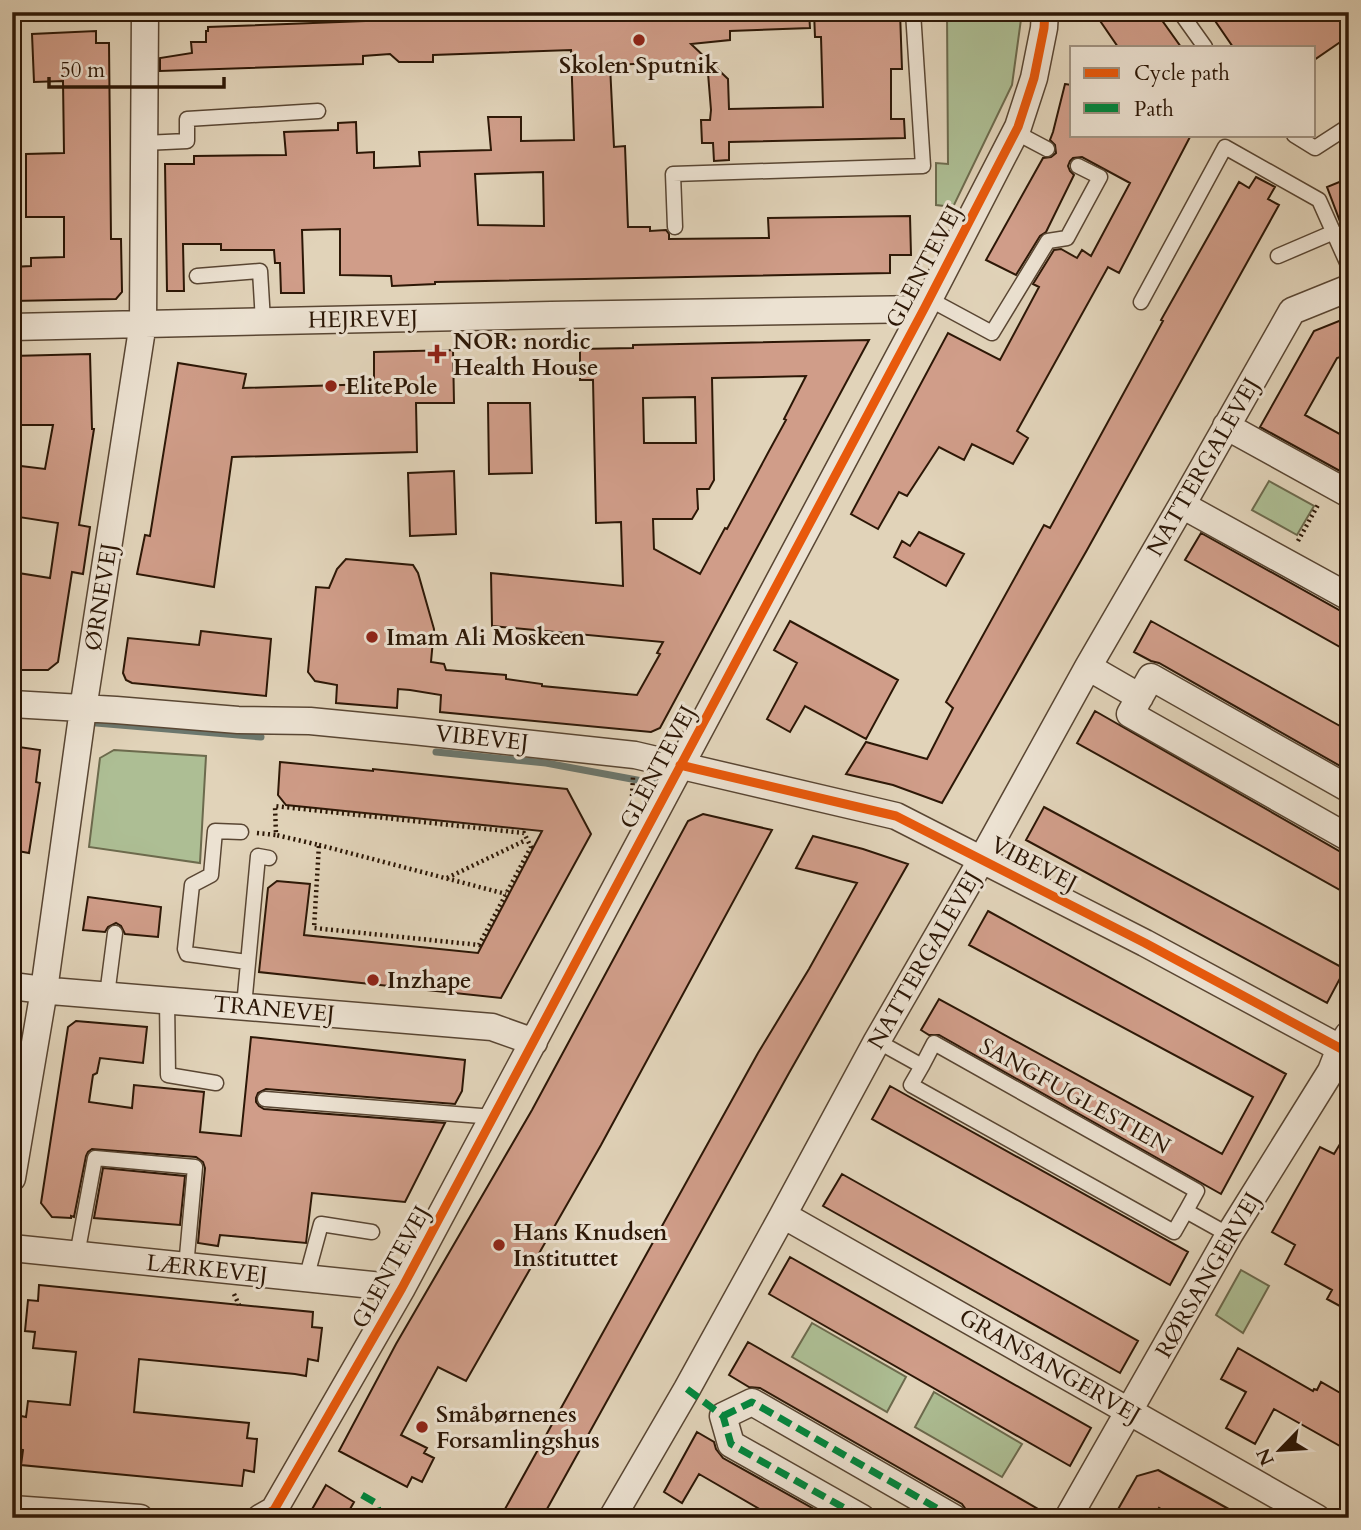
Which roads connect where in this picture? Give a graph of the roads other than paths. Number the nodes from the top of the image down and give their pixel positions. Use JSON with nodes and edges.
{"nodes":[{"id":1,"x":145,"y":12,"type":"edge"},
{"id":2,"x":913,"y":12,"type":"edge"},
{"id":3,"x":1045,"y":12,"type":"edge"},
{"id":4,"x":1181,"y":12,"type":"edge"},
{"id":5,"x":1204,"y":46,"type":"edge"},
{"id":6,"x":318,"y":111,"type":"dead end"},
{"id":7,"x":1349,"y":126,"type":"edge"},
{"id":8,"x":1015,"y":132,"type":"junction"},
{"id":9,"x":1296,"y":136,"type":"edge"},
{"id":10,"x":144,"y":143,"type":"junction"},
{"id":11,"x":1047,"y":149,"type":"dead end"},
{"id":12,"x":1078,"y":166,"type":"dead end"},
{"id":13,"x":675,"y":227,"type":"dead end"},
{"id":14,"x":1334,"y":232,"type":"junction"},
{"id":15,"x":1278,"y":256,"type":"dead end"},
{"id":16,"x":1349,"y":267,"type":"edge"},
{"id":17,"x":197,"y":276,"type":"dead end"},
{"id":18,"x":1349,"y":288,"type":"edge"},
{"id":19,"x":1141,"y":302,"type":"dead end"},
{"id":20,"x":927,"y":304,"type":"junction"},
{"id":21,"x":263,"y":321,"type":"junction"},
{"id":22,"x":143,"y":323,"type":"junction"},
{"id":23,"x":12,"y":327,"type":"edge"},
{"id":24,"x":1226,"y":426,"type":"junction"},
{"id":25,"x":1340,"y":489,"type":"edge"},
{"id":26,"x":1182,"y":505,"type":"junction"},
{"id":27,"x":1349,"y":597,"type":"edge"},
{"id":28,"x":1088,"y":667,"type":"junction"},
{"id":29,"x":1140,"y":697,"type":"junction"},
{"id":30,"x":12,"y":704,"type":"edge"},
{"id":31,"x":83,"y":709,"type":"junction"},
{"id":32,"x":680,"y":765,"type":"junction"},
{"id":33,"x":1349,"y":789,"type":"edge"},
{"id":34,"x":241,"y":832,"type":"road end"},
{"id":35,"x":1349,"y":838,"type":"edge"},
{"id":36,"x":269,"y":858,"type":"dead end"},
{"id":37,"x":982,"y":859,"type":"junction"},
{"id":38,"x":116,"y":933,"type":"dead end"},
{"id":39,"x":247,"y":962,"type":"junction"},
{"id":40,"x":12,"y":986,"type":"edge"},
{"id":41,"x":44,"y":990,"type":"junction"},
{"id":42,"x":107,"y":995,"type":"junction"},
{"id":43,"x":167,"y":1000,"type":"junction"},
{"id":44,"x":244,"y":1006,"type":"junction"},
{"id":45,"x":877,"y":1041,"type":"junction"},
{"id":46,"x":534,"y":1042,"type":"junction"},
{"id":47,"x":1346,"y":1045,"type":"edge"},
{"id":48,"x":922,"y":1066,"type":"junction"},
{"id":49,"x":216,"y":1083,"type":"dead end"},
{"id":50,"x":265,"y":1099,"type":"dead end"},
{"id":51,"x":494,"y":1116,"type":"junction"},
{"id":52,"x":12,"y":1178,"type":"edge"},
{"id":53,"x":1186,"y":1211,"type":"junction"},
{"id":54,"x":783,"y":1215,"type":"junction"},
{"id":55,"x":372,"y":1231,"type":"dead end"},
{"id":56,"x":1229,"y":1235,"type":"junction"},
{"id":57,"x":12,"y":1248,"type":"edge"},
{"id":58,"x":77,"y":1255,"type":"junction"},
{"id":59,"x":186,"y":1267,"type":"junction"},
{"id":60,"x":306,"y":1279,"type":"junction"},
{"id":61,"x":402,"y":1289,"type":"junction"},
{"id":62,"x":1130,"y":1412,"type":"junction"},
{"id":63,"x":12,"y":1509,"type":"edge"},
{"id":64,"x":140,"y":1518,"type":"edge"},
{"id":65,"x":260,"y":1518,"type":"edge"},
{"id":66,"x":611,"y":1518,"type":"edge"},
{"id":67,"x":862,"y":1518,"type":"edge"},
{"id":68,"x":954,"y":1518,"type":"edge"},
{"id":69,"x":1068,"y":1518,"type":"edge"},
{"id":70,"x":1317,"y":1518,"type":"edge"}],
"edges":[{"from":1,"to":10,"type":"street","name":"ØRNEVEJ"},
{"from":2,"to":13,"type":"lane"},
{"from":3,"to":8,"type":"street","name":"GLENTEVEJ"},
{"from":4,"to":5,"type":"lane"},
{"from":6,"to":10,"type":"lane"},
{"from":7,"to":9,"type":"lane"},
{"from":8,"to":11,"type":"lane"},
{"from":8,"to":20,"type":"street","name":"GLENTEVEJ"},
{"from":10,"to":22,"type":"street","name":"ØRNEVEJ"},
{"from":12,"to":20,"type":"lane"},
{"from":14,"to":15,"type":"lane"},
{"from":14,"to":16,"type":"lane"},
{"from":14,"to":19,"type":"lane"},
{"from":17,"to":21,"type":"lane"},
{"from":18,"to":24,"type":"street","name":"NATTERGALEVEJ"},
{"from":20,"to":21,"type":"street","name":"HEJREVEJ"},
{"from":20,"to":32,"type":"street","name":"GLENTEVEJ"},
{"from":21,"to":22,"type":"street","name":"HEJREVEJ"},
{"from":22,"to":23,"type":"street","name":"HEJREVEJ"},
{"from":22,"to":31,"type":"street","name":"ØRNEVEJ"},
{"from":24,"to":25,"type":"street"},
{"from":24,"to":26,"type":"street","name":"NATTERGALEVEJ"},
{"from":26,"to":27,"type":"street"},
{"from":26,"to":28,"type":"street","name":"NATTERGALEVEJ"},
{"from":28,"to":29,"type":"street"},
{"from":28,"to":37,"type":"street","name":"NATTERGALEVEJ"},
{"from":29,"to":33,"type":"street"},
{"from":29,"to":35,"type":"street"},
{"from":30,"to":31,"type":"street","name":"VIBEVEJ"},
{"from":31,"to":32,"type":"street","name":"VIBEVEJ"},
{"from":31,"to":41,"type":"street","name":"ØRNEVEJ"},
{"from":32,"to":37,"type":"street","name":"VIBEVEJ"},
{"from":32,"to":46,"type":"street","name":"GLENTEVEJ"},
{"from":34,"to":39,"type":"lane"},
{"from":36,"to":39,"type":"lane"},
{"from":37,"to":45,"type":"street","name":"NATTERGALEVEJ"},
{"from":37,"to":47,"type":"street","name":"VIBEVEJ"},
{"from":38,"to":42,"type":"lane"},
{"from":39,"to":44,"type":"lane"},
{"from":40,"to":41,"type":"street","name":"TRANEVEJ"},
{"from":41,"to":42,"type":"street","name":"TRANEVEJ"},
{"from":41,"to":52,"type":"street","name":"ØRNEVEJ"},
{"from":42,"to":43,"type":"street","name":"TRANEVEJ"},
{"from":43,"to":44,"type":"street","name":"TRANEVEJ"},
{"from":43,"to":49,"type":"lane"},
{"from":44,"to":46,"type":"street","name":"TRANEVEJ"},
{"from":45,"to":48,"type":"lane"},
{"from":45,"to":54,"type":"street","name":"NATTERGALEVEJ"},
{"from":46,"to":51,"type":"street","name":"GLENTEVEJ"},
{"from":47,"to":56,"type":"street","name":"RØRSANGERVEJ"},
{"from":48,"to":53,"type":"lane"},
{"from":48,"to":53,"type":"lane","name":"SANGFUGLESTIEN"},
{"from":50,"to":51,"type":"lane"},
{"from":51,"to":61,"type":"street","name":"GLENTEVEJ"},
{"from":53,"to":56,"type":"lane"},
{"from":54,"to":62,"type":"street","name":"GRANSANGERVEJ"},
{"from":54,"to":66,"type":"street","name":"NATTERGALEVEJ"},
{"from":55,"to":60,"type":"lane"},
{"from":56,"to":62,"type":"street","name":"RØRSANGERVEJ"},
{"from":57,"to":58,"type":"street","name":"LÆRKEVEJ"},
{"from":58,"to":59,"type":"street","name":"LÆRKEVEJ"},
{"from":58,"to":59,"type":"lane"},
{"from":59,"to":60,"type":"street","name":"LÆRKEVEJ"},
{"from":60,"to":61,"type":"street","name":"LÆRKEVEJ"},
{"from":61,"to":65,"type":"street","name":"GLENTEVEJ"},
{"from":62,"to":69,"type":"street","name":"RØRSANGERVEJ"},
{"from":62,"to":70,"type":"street","name":"GRANSANGERVEJ"},
{"from":63,"to":64,"type":"street"},
{"from":67,"to":68,"type":"street"}]}
